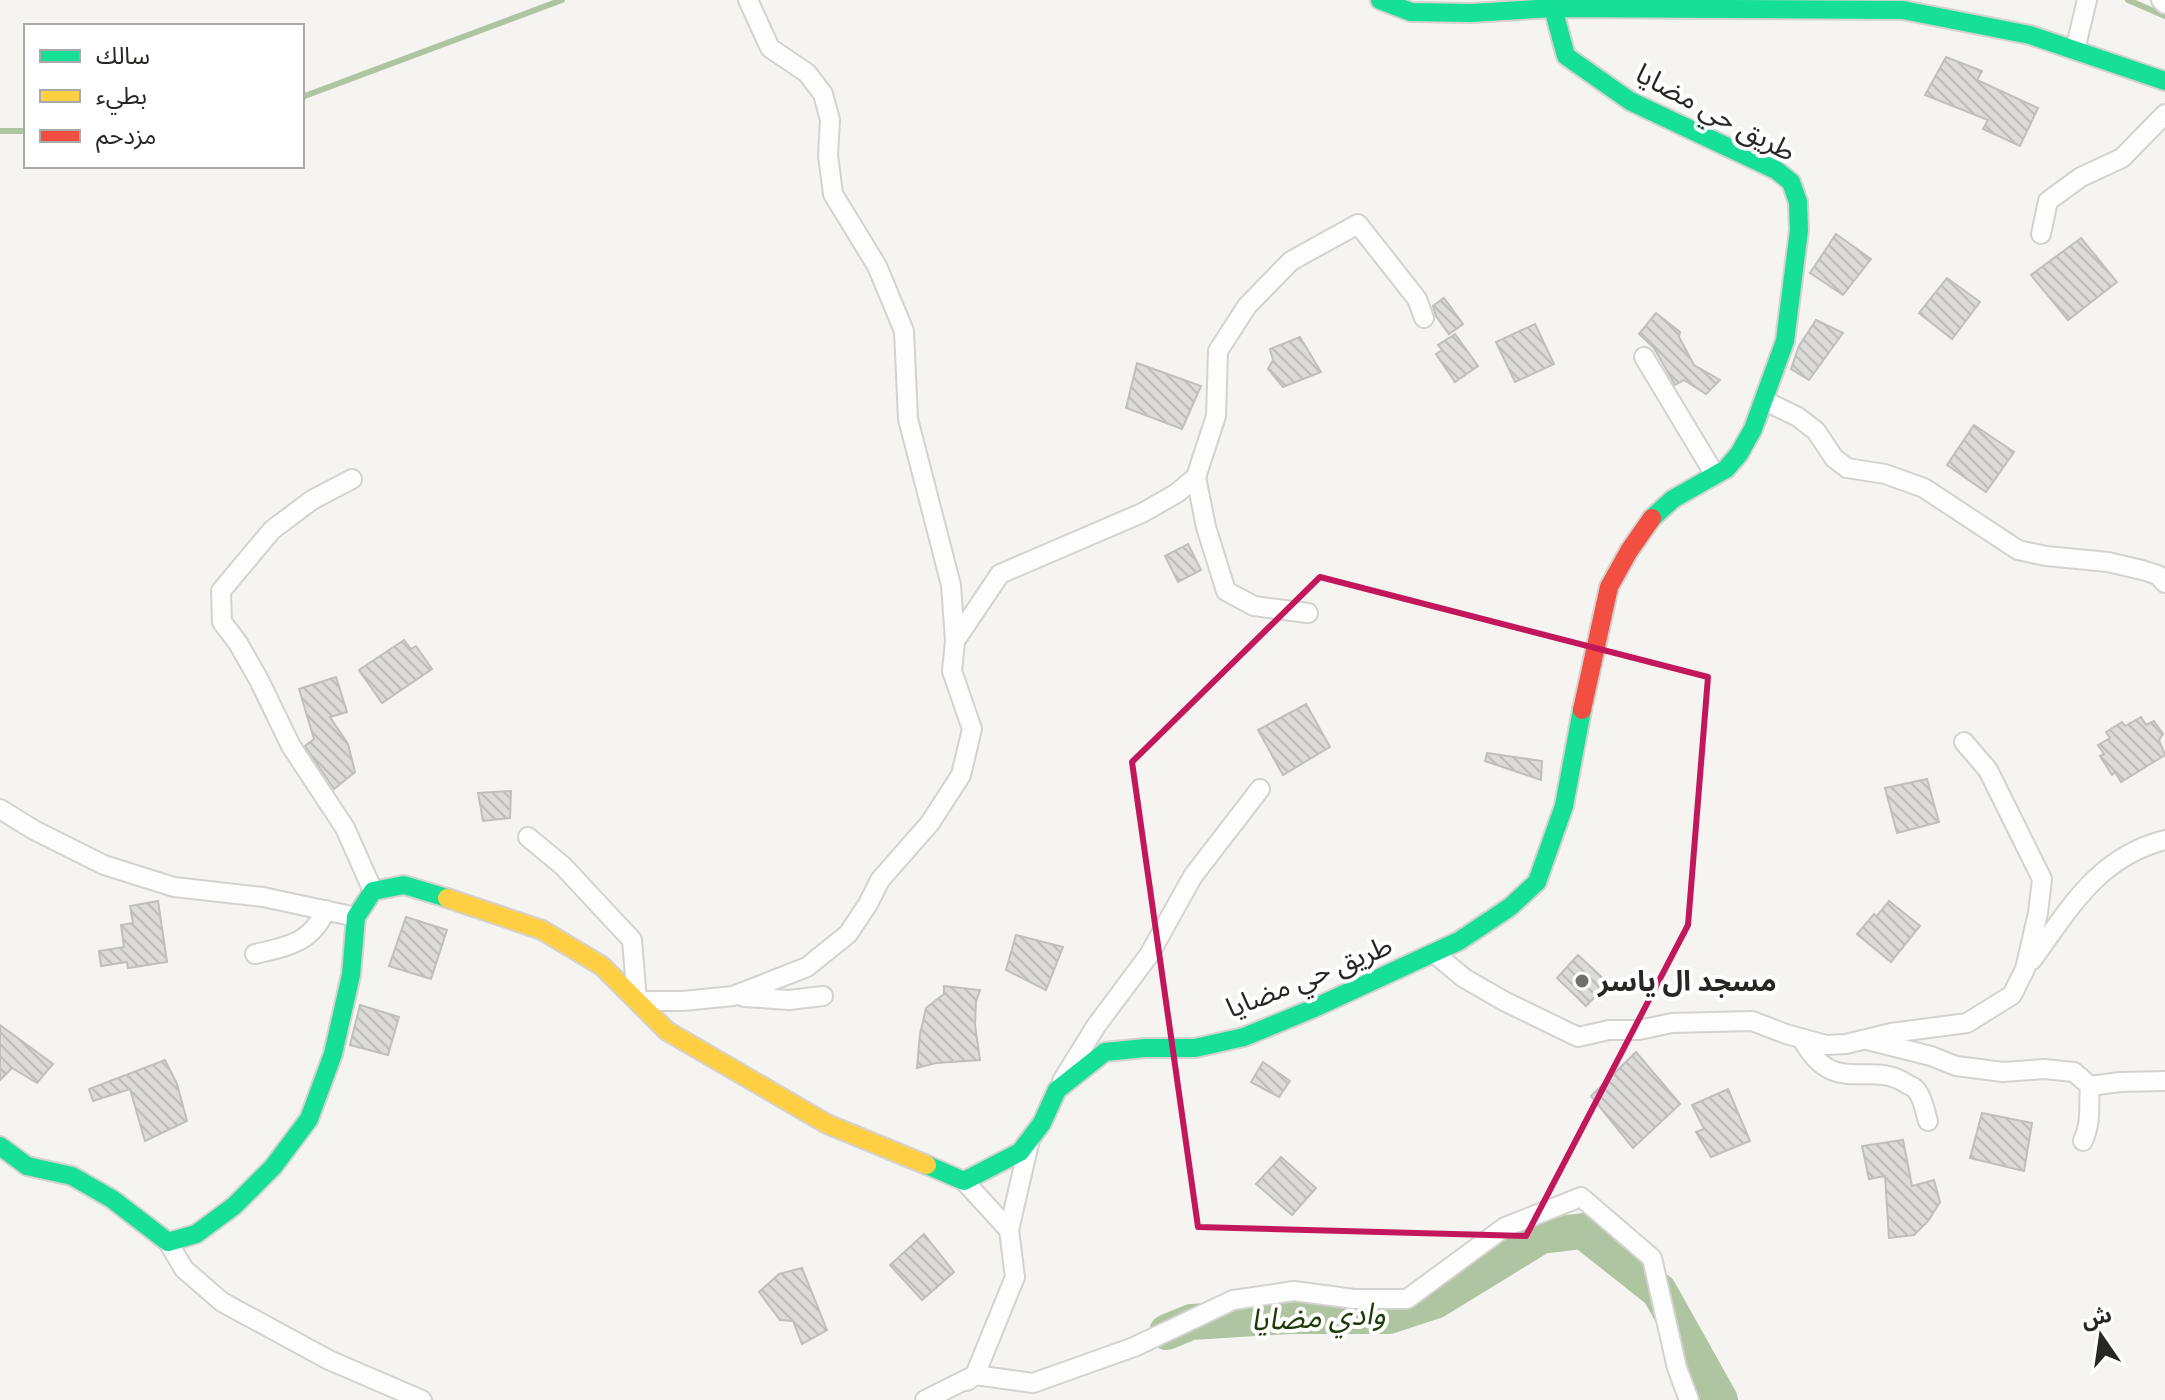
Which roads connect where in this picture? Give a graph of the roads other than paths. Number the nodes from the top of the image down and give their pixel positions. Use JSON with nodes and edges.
{"nodes":[{"id":1,"x":748,"y":0,"type":"edge"},
{"id":2,"x":1380,"y":0,"type":"edge"},
{"id":3,"x":2086,"y":4,"type":"edge"},
{"id":4,"x":1553,"y":8,"type":"junction"},
{"id":5,"x":2075,"y":50,"type":"junction"},
{"id":6,"x":2165,"y":81,"type":"edge"},
{"id":7,"x":2165,"y":114,"type":"edge"},
{"id":8,"x":2041,"y":234,"type":"dead end"},
{"id":9,"x":1424,"y":318,"type":"dead end"},
{"id":10,"x":1644,"y":357,"type":"dead end"},
{"id":11,"x":1765,"y":401,"type":"junction"},
{"id":12,"x":1715,"y":475,"type":"junction"},
{"id":13,"x":1196,"y":477,"type":"junction"},
{"id":14,"x":352,"y":479,"type":"dead end"},
{"id":15,"x":2165,"y":583,"type":"edge"},
{"id":16,"x":1308,"y":613,"type":"dead end"},
{"id":17,"x":955,"y":641,"type":"junction"},
{"id":18,"x":1964,"y":742,"type":"dead end"},
{"id":19,"x":1260,"y":789,"type":"dead end"},
{"id":20,"x":0,"y":809,"type":"edge"},
{"id":21,"x":528,"y":837,"type":"dead end"},
{"id":22,"x":2165,"y":840,"type":"edge"},
{"id":23,"x":373,"y":891,"type":"junction"},
{"id":24,"x":326,"y":910,"type":"junction"},
{"id":25,"x":356,"y":917,"type":"junction"},
{"id":26,"x":1434,"y":953,"type":"junction"},
{"id":27,"x":255,"y":954,"type":"dead end"},
{"id":28,"x":2025,"y":969,"type":"junction"},
{"id":29,"x":733,"y":996,"type":"junction"},
{"id":30,"x":823,"y":996,"type":"dead end"},
{"id":31,"x":637,"y":1001,"type":"junction"},
{"id":32,"x":1802,"y":1039,"type":"junction"},
{"id":33,"x":1864,"y":1039,"type":"junction"},
{"id":34,"x":2165,"y":1081,"type":"edge"},
{"id":35,"x":2090,"y":1086,"type":"junction"},
{"id":36,"x":1057,"y":1090,"type":"junction"},
{"id":37,"x":1928,"y":1121,"type":"dead end"},
{"id":38,"x":1030,"y":1139,"type":"junction"},
{"id":39,"x":2083,"y":1141,"type":"dead end"},
{"id":40,"x":0,"y":1146,"type":"edge"},
{"id":41,"x":964,"y":1181,"type":"junction"},
{"id":42,"x":1009,"y":1230,"type":"junction"},
{"id":43,"x":168,"y":1242,"type":"junction"},
{"id":44,"x":975,"y":1375,"type":"junction"},
{"id":45,"x":422,"y":1400,"type":"edge"},
{"id":46,"x":925,"y":1400,"type":"edge"},
{"id":47,"x":942,"y":1400,"type":"edge"},
{"id":48,"x":1689,"y":1400,"type":"edge"}],
"edges":[{"from":1,"to":17,"type":"street"},
{"from":2,"to":4,"type":"street"},
{"from":3,"to":5,"type":"street"},
{"from":4,"to":5,"type":"street"},
{"from":4,"to":11,"type":"street","name":"طريق حي مضايا"},
{"from":5,"to":6,"type":"street"},
{"from":7,"to":8,"type":"street"},
{"from":9,"to":13,"type":"street"},
{"from":10,"to":12,"type":"street"},
{"from":11,"to":12,"type":"street","name":"طريق حي مضايا"},
{"from":11,"to":15,"type":"street"},
{"from":12,"to":26,"type":"street","name":"طريق حي مضايا"},
{"from":13,"to":16,"type":"street"},
{"from":13,"to":17,"type":"street"},
{"from":14,"to":23,"type":"street"},
{"from":17,"to":29,"type":"street"},
{"from":18,"to":28,"type":"street"},
{"from":19,"to":36,"type":"street"},
{"from":20,"to":24,"type":"street"},
{"from":21,"to":31,"type":"street"},
{"from":22,"to":28,"type":"street"},
{"from":23,"to":25,"type":"street"},
{"from":23,"to":31,"type":"street"},
{"from":24,"to":25,"type":"street"},
{"from":24,"to":27,"type":"street"},
{"from":25,"to":43,"type":"street"},
{"from":26,"to":32,"type":"street"},
{"from":26,"to":36,"type":"street","name":"طريق حي مضايا"},
{"from":28,"to":33,"type":"street"},
{"from":29,"to":30,"type":"street"},
{"from":29,"to":31,"type":"street"},
{"from":31,"to":41,"type":"street"},
{"from":32,"to":33,"type":"street"},
{"from":32,"to":37,"type":"street"},
{"from":33,"to":35,"type":"street"},
{"from":34,"to":35,"type":"street"},
{"from":35,"to":39,"type":"street"},
{"from":36,"to":38,"type":"street","name":"طريق حي مضايا"},
{"from":38,"to":41,"type":"street","name":"طريق حي مضايا"},
{"from":38,"to":42,"type":"street"},
{"from":40,"to":43,"type":"street"},
{"from":41,"to":42,"type":"street"},
{"from":42,"to":44,"type":"street"},
{"from":43,"to":45,"type":"street"},
{"from":44,"to":46,"type":"street"},
{"from":44,"to":47,"type":"street"},
{"from":44,"to":48,"type":"street"}]}
